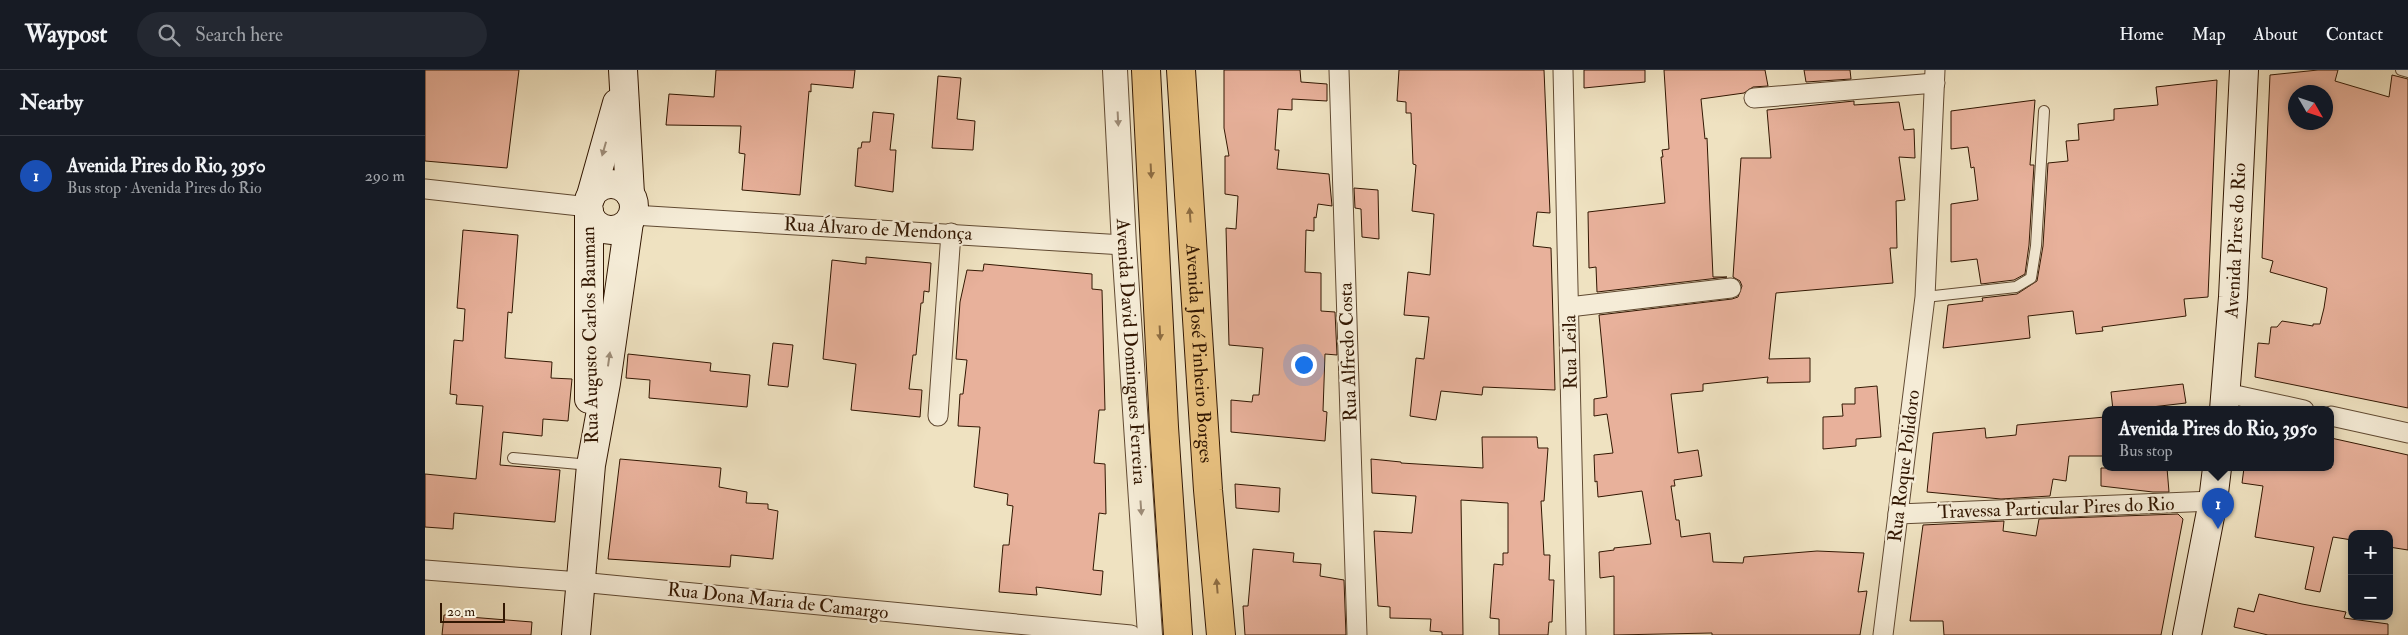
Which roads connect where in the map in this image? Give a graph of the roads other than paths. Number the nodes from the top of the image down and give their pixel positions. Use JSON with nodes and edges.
{"nodes":[{"id":1,"x":1115,"y":70,"type":"edge"},
{"id":2,"x":1146,"y":70,"type":"edge"},
{"id":3,"x":1181,"y":70,"type":"edge"},
{"id":4,"x":1339,"y":70,"type":"edge"},
{"id":5,"x":1563,"y":70,"type":"edge"},
{"id":6,"x":2244,"y":70,"type":"edge"},
{"id":7,"x":2401,"y":70,"type":"edge"},
{"id":8,"x":2408,"y":72,"type":"edge"},
{"id":9,"x":623,"y":77,"type":"edge"},
{"id":10,"x":1935,"y":77,"type":"edge"},
{"id":11,"x":1754,"y":98,"type":"dead end"},
{"id":12,"x":2043,"y":111,"type":"dead end"},
{"id":13,"x":425,"y":189,"type":"edge"},
{"id":14,"x":589,"y":206,"type":"junction"},
{"id":15,"x":630,"y":210,"type":"junction"},
{"id":16,"x":951,"y":233,"type":"junction"},
{"id":17,"x":1124,"y":245,"type":"junction"},
{"id":18,"x":1731,"y":288,"type":"dead end"},
{"id":19,"x":1925,"y":297,"type":"junction"},
{"id":20,"x":1569,"y":307,"type":"junction"},
{"id":21,"x":2225,"y":402,"type":"edge"},
{"id":22,"x":2264,"y":406,"type":"edge"},
{"id":23,"x":938,"y":416,"type":"dead end"},
{"id":24,"x":2334,"y":417,"type":"edge"},
{"id":25,"x":2408,"y":433,"type":"edge"},
{"id":26,"x":513,"y":458,"type":"dead end"},
{"id":27,"x":591,"y":462,"type":"junction"},
{"id":28,"x":2217,"y":471,"type":"edge"},
{"id":29,"x":2213,"y":501,"type":"junction"},
{"id":30,"x":1898,"y":514,"type":"junction"},
{"id":31,"x":425,"y":570,"type":"edge"},
{"id":32,"x":580,"y":582,"type":"junction"},
{"id":33,"x":576,"y":635,"type":"edge"},
{"id":34,"x":1131,"y":635,"type":"edge"},
{"id":35,"x":1150,"y":635,"type":"edge"},
{"id":36,"x":1178,"y":635,"type":"edge"},
{"id":37,"x":1221,"y":635,"type":"edge"},
{"id":38,"x":1357,"y":635,"type":"edge"},
{"id":39,"x":1576,"y":635,"type":"edge"},
{"id":40,"x":1883,"y":635,"type":"edge"},
{"id":41,"x":2187,"y":635,"type":"edge"}],
"edges":[{"from":1,"to":17,"type":"street","name":"Avenida David Domingues Ferreira","one_way":true},
{"from":2,"to":36,"type":"main road","name":"Avenida José Pinheiro Borges","one_way":true},
{"from":37,"to":3,"type":"main road","name":"Avenida José Pinheiro Borges","one_way":true},
{"from":4,"to":38,"type":"street","name":"Rua Alfredo Costa"},
{"from":5,"to":20,"type":"street","name":"Rua Leila"},
{"from":6,"to":21,"type":"main road","name":"Avenida Pires do Rio"},
{"from":7,"to":8,"type":"lane"},
{"from":9,"to":14,"type":"main road","name":"Rua Augusto Carlos Bauman","one_way":true},
{"from":9,"to":15,"type":"main road","name":"Rua Augusto Carlos Bauman"},
{"from":10,"to":11,"type":"street"},
{"from":10,"to":19,"type":"street","name":"Rua Roque Polidoro"},
{"from":12,"to":19,"type":"lane"},
{"from":13,"to":14,"type":"street"},
{"from":14,"to":15,"type":"main road"},
{"from":14,"to":15,"type":"main road"},
{"from":14,"to":27,"type":"main road","name":"Rua Augusto Carlos Bauman"},
{"from":15,"to":16,"type":"street","name":"Rua Álvaro de Mendonça"},
{"from":27,"to":15,"type":"main road","name":"Rua Augusto Carlos Bauman","one_way":true},
{"from":16,"to":17,"type":"street","name":"Rua Álvaro de Mendonça"},
{"from":16,"to":23,"type":"street"},
{"from":17,"to":35,"type":"street","name":"Avenida David Domingues Ferreira","one_way":true},
{"from":18,"to":20,"type":"street"},
{"from":19,"to":30,"type":"street","name":"Rua Roque Polidoro"},
{"from":20,"to":39,"type":"street","name":"Rua Leila"},
{"from":21,"to":22,"type":"street"},
{"from":24,"to":25,"type":"street"},
{"from":26,"to":27,"type":"lane"},
{"from":27,"to":32,"type":"main road","name":"Rua Augusto Carlos Bauman"},
{"from":28,"to":29,"type":"main road"},
{"from":29,"to":30,"type":"street","name":"Travessa Particular Pires do Rio"},
{"from":29,"to":41,"type":"main road"},
{"from":30,"to":40,"type":"street","name":"Rua Roque Polidoro"},
{"from":31,"to":32,"type":"street","name":"Rua Dona Maria de Camargo"},
{"from":32,"to":33,"type":"main road","name":"Rua Augusto Carlos Bauman"},
{"from":32,"to":34,"type":"street","name":"Rua Dona Maria de Camargo"}]}
